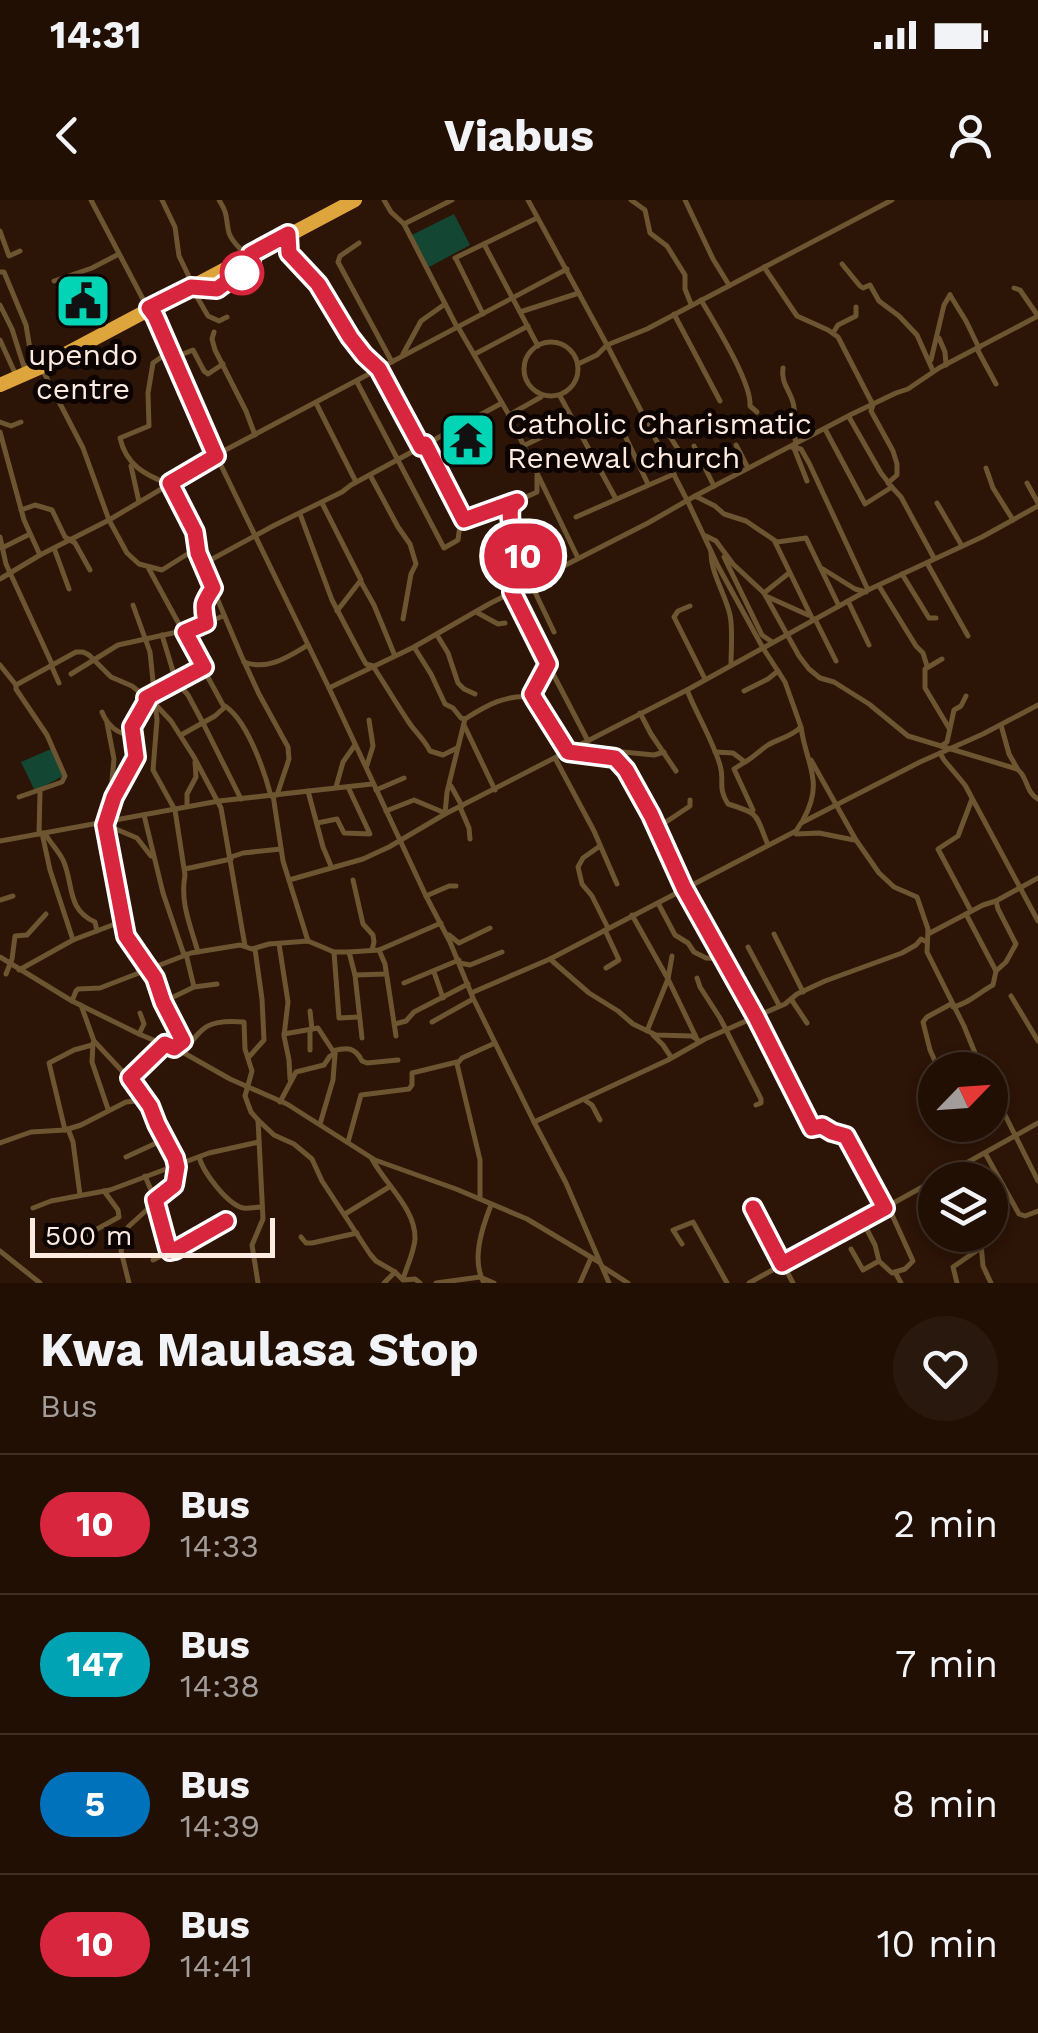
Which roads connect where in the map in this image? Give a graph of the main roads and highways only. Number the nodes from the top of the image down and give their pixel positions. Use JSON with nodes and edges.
{"nodes":[{"id":1,"x":355,"y":200,"type":"edge"},
{"id":2,"x":333,"y":206,"type":"edge"},
{"id":3,"x":0,"y":385,"type":"edge"}],
"edges":[{"from":1,"to":2,"type":"highway"},
{"from":2,"to":3,"type":"highway"}]}
